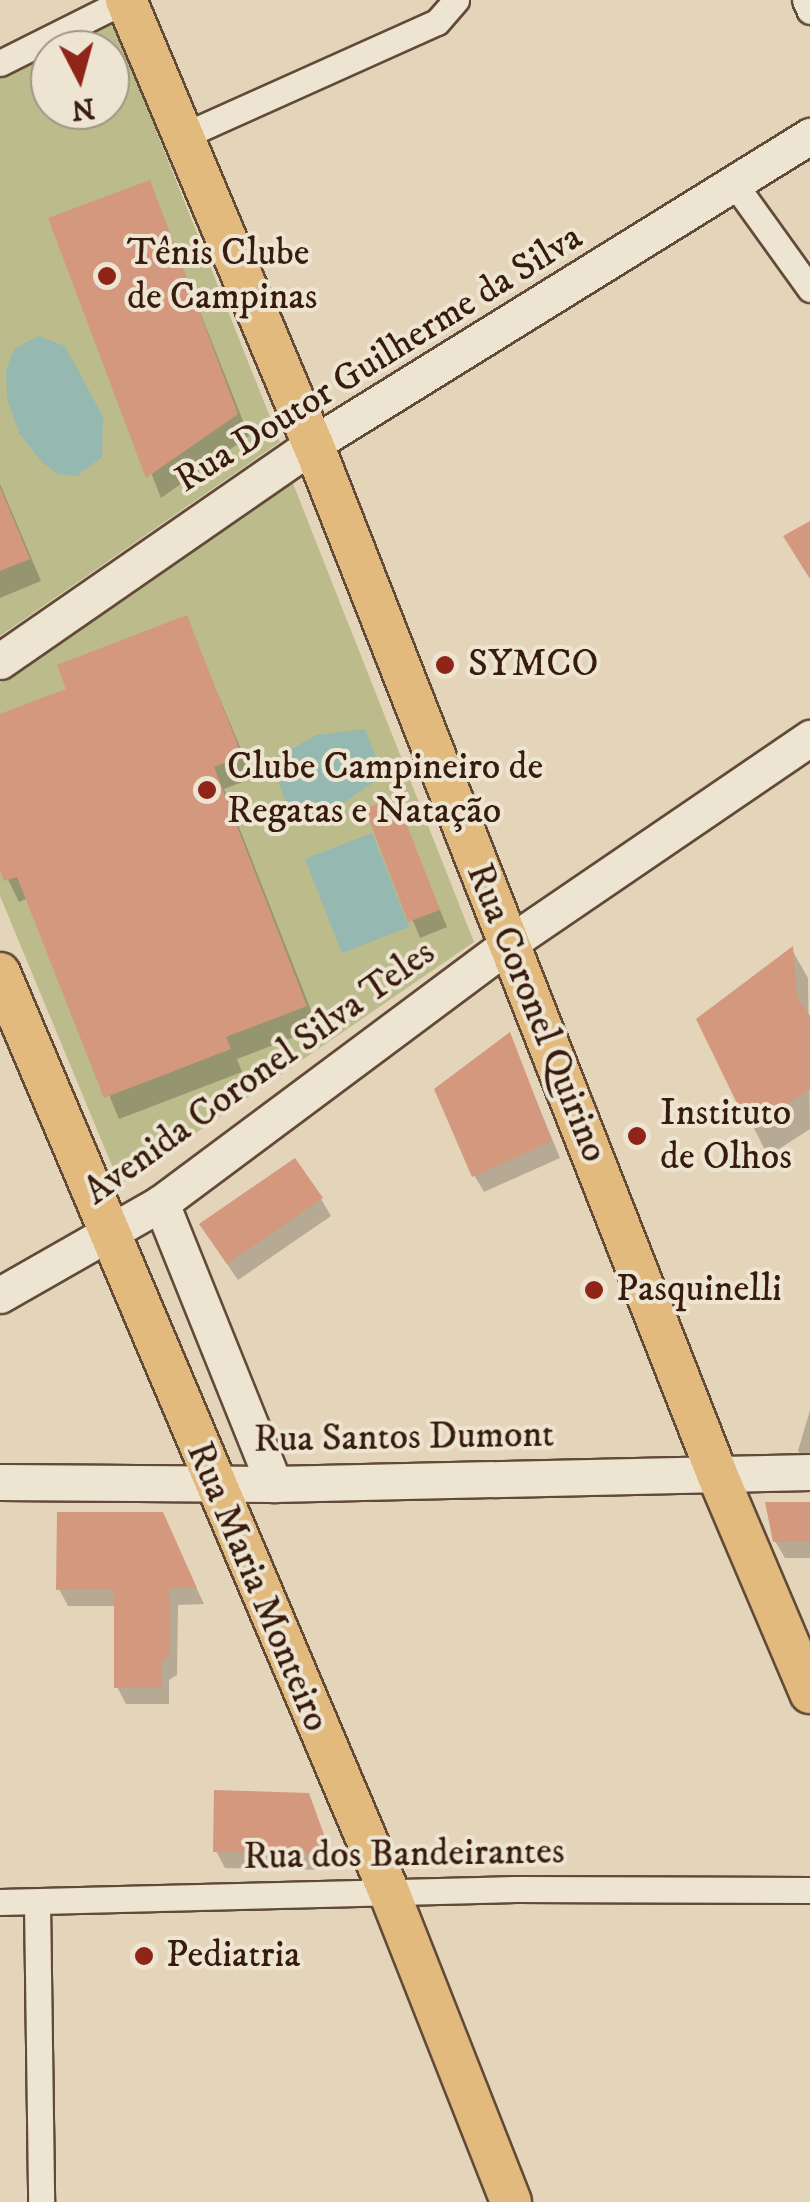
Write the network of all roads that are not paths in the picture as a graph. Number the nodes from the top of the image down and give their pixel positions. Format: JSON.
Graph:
{"nodes":[{"id":1,"x":126,"y":0,"type":"edge"},
{"id":2,"x":456,"y":0,"type":"edge"},
{"id":3,"x":805,"y":0,"type":"edge"},
{"id":4,"x":810,"y":11,"type":"edge"},
{"id":5,"x":0,"y":63,"type":"edge"},
{"id":6,"x":184,"y":136,"type":"junction"},
{"id":7,"x":810,"y":136,"type":"edge"},
{"id":8,"x":736,"y":186,"type":"junction"},
{"id":9,"x":810,"y":288,"type":"edge"},
{"id":10,"x":313,"y":444,"type":"junction"},
{"id":11,"x":0,"y":661,"type":"edge"},
{"id":12,"x":810,"y":738,"type":"edge"},
{"id":13,"x":508,"y":944,"type":"junction"},
{"id":14,"x":0,"y":974,"type":"edge"},
{"id":15,"x":160,"y":1204,"type":"junction"},
{"id":16,"x":110,"y":1238,"type":"junction"},
{"id":17,"x":0,"y":1294,"type":"edge"},
{"id":18,"x":810,"y":1472,"type":"edge"},
{"id":19,"x":717,"y":1474,"type":"junction"},
{"id":20,"x":0,"y":1482,"type":"edge"},
{"id":21,"x":211,"y":1484,"type":"junction"},
{"id":22,"x":274,"y":1484,"type":"junction"},
{"id":23,"x":810,"y":1692,"type":"edge"},
{"id":24,"x":810,"y":1890,"type":"edge"},
{"id":25,"x":390,"y":1892,"type":"junction"},
{"id":26,"x":0,"y":1902,"type":"edge"},
{"id":27,"x":37,"y":1902,"type":"junction"},
{"id":28,"x":41,"y":2202,"type":"edge"},
{"id":29,"x":511,"y":2202,"type":"edge"}],
"edges":[{"from":1,"to":5,"type":"street"},
{"from":1,"to":6,"type":"main road","name":"Rua Coronel Quirino"},
{"from":2,"to":6,"type":"street"},
{"from":3,"to":4,"type":"street"},
{"from":6,"to":10,"type":"main road","name":"Rua Coronel Quirino"},
{"from":7,"to":8,"type":"main road","name":"Rua Doutor Guilherme da Silva"},
{"from":8,"to":9,"type":"street"},
{"from":8,"to":10,"type":"main road","name":"Rua Doutor Guilherme da Silva"},
{"from":10,"to":11,"type":"main road","name":"Rua Doutor Guilherme da Silva"},
{"from":10,"to":13,"type":"main road","name":"Rua Coronel Quirino"},
{"from":12,"to":13,"type":"main road","name":"Avenida Coronel Silva Teles"},
{"from":13,"to":15,"type":"main road","name":"Avenida Coronel Silva Teles"},
{"from":13,"to":19,"type":"main road","name":"Rua Coronel Quirino"},
{"from":14,"to":16,"type":"main road","name":"Rua Maria Monteiro"},
{"from":15,"to":16,"type":"main road","name":"Avenida Coronel Silva Teles"},
{"from":15,"to":22,"type":"main road"},
{"from":16,"to":17,"type":"main road","name":"Avenida Coronel Silva Teles"},
{"from":16,"to":21,"type":"main road","name":"Rua Maria Monteiro"},
{"from":18,"to":19,"type":"main road","name":"Rua Santos Dumont"},
{"from":19,"to":22,"type":"main road","name":"Rua Santos Dumont"},
{"from":19,"to":23,"type":"main road","name":"Rua Coronel Quirino"},
{"from":20,"to":21,"type":"main road","name":"Rua Santos Dumont"},
{"from":21,"to":22,"type":"main road","name":"Rua Santos Dumont"},
{"from":21,"to":25,"type":"main road","name":"Rua Maria Monteiro"},
{"from":24,"to":25,"type":"street","name":"Rua dos Bandeirantes"},
{"from":25,"to":27,"type":"street","name":"Rua dos Bandeirantes"},
{"from":25,"to":29,"type":"main road","name":"Rua Maria Monteiro"},
{"from":26,"to":27,"type":"street","name":"Rua dos Bandeirantes"},
{"from":27,"to":28,"type":"street"}]}
